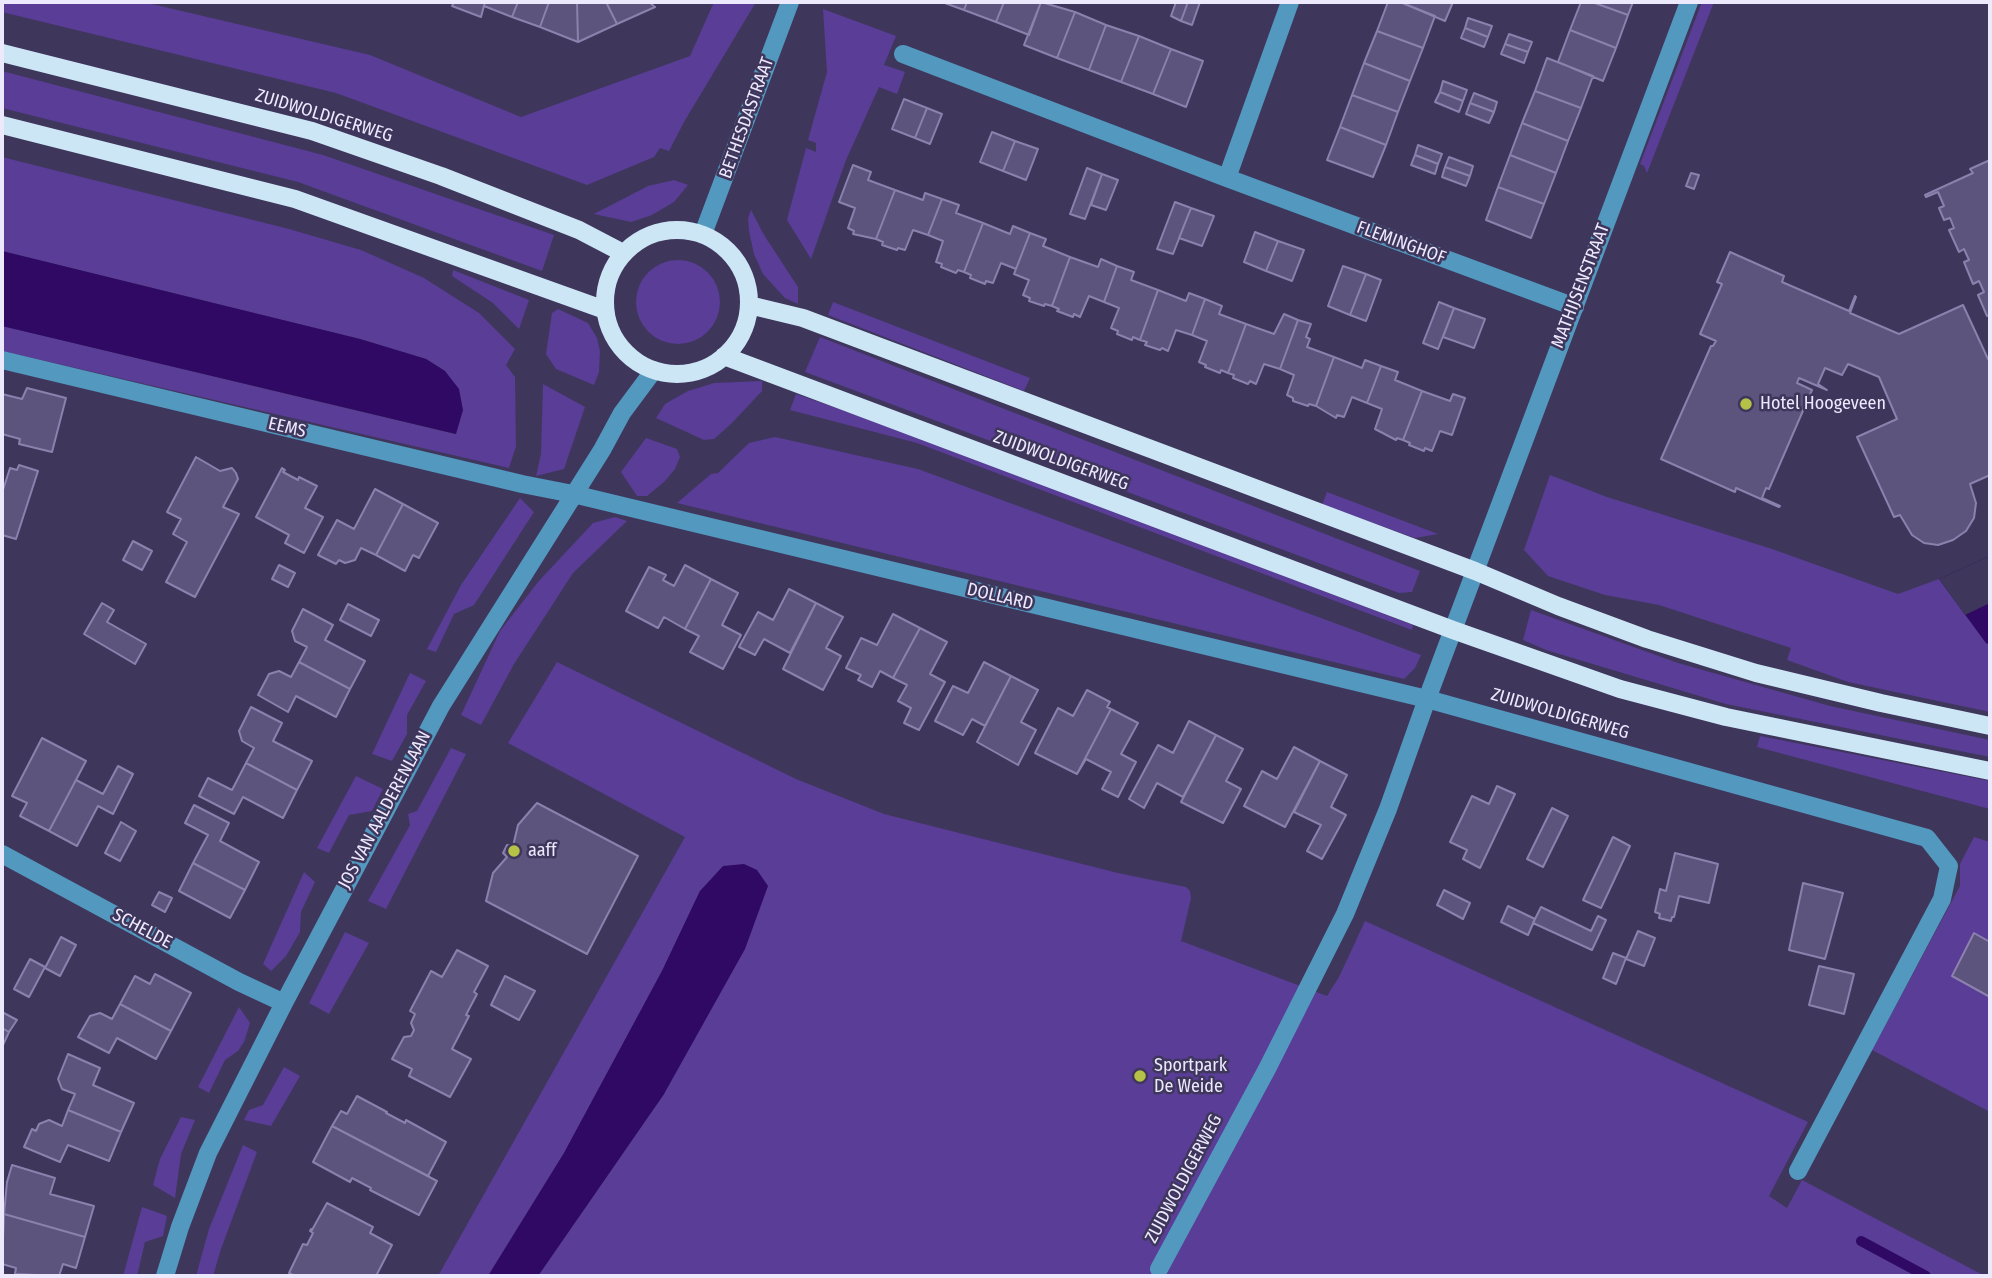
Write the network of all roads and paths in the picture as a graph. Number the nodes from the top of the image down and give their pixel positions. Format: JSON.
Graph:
{"nodes":[{"id":1,"x":790,"y":2,"type":"edge"},
{"id":2,"x":1290,"y":2,"type":"edge"},
{"id":3,"x":1689,"y":2,"type":"edge"},
{"id":4,"x":2,"y":53,"type":"edge"},
{"id":5,"x":903,"y":54,"type":"dead end"},
{"id":6,"x":2,"y":125,"type":"edge"},
{"id":7,"x":1227,"y":178,"type":"junction"},
{"id":8,"x":703,"y":234,"type":"junction"},
{"id":9,"x":623,"y":253,"type":"junction"},
{"id":10,"x":749,"y":305,"type":"junction"},
{"id":11,"x":1574,"y":307,"type":"junction"},
{"id":12,"x":605,"y":310,"type":"junction"},
{"id":13,"x":724,"y":356,"type":"junction"},
{"id":14,"x":2,"y":359,"type":"edge"},
{"id":15,"x":654,"y":370,"type":"junction"},
{"id":16,"x":573,"y":494,"type":"junction"},
{"id":17,"x":1475,"y":571,"type":"junction"},
{"id":18,"x":1453,"y":630,"type":"junction"},
{"id":19,"x":1427,"y":699,"type":"junction"},
{"id":20,"x":1990,"y":726,"type":"edge"},
{"id":21,"x":1990,"y":771,"type":"edge"},
{"id":22,"x":2,"y":853,"type":"edge"},
{"id":23,"x":284,"y":1003,"type":"junction"},
{"id":24,"x":1798,"y":1171,"type":"dead end"},
{"id":25,"x":1159,"y":1269,"type":"dead end"},
{"id":26,"x":165,"y":1276,"type":"edge"}],
"edges":[{"from":1,"to":8,"type":"street","name":"BETHESDASTRAAT"},
{"from":2,"to":7,"type":"street"},
{"from":3,"to":11,"type":"street","name":"MATHIJSENSTRAAT"},
{"from":4,"to":9,"type":"main road","name":"ZUIDWOLDIGERWEG"},
{"from":5,"to":7,"type":"street","name":"FLEMINGHOF"},
{"from":6,"to":12,"type":"main road"},
{"from":7,"to":11,"type":"street","name":"FLEMINGHOF"},
{"from":8,"to":9,"type":"main road"},
{"from":8,"to":10,"type":"main road"},
{"from":9,"to":12,"type":"main road"},
{"from":10,"to":13,"type":"main road"},
{"from":10,"to":17,"type":"main road"},
{"from":11,"to":17,"type":"street","name":"MATHIJSENSTRAAT"},
{"from":12,"to":15,"type":"main road"},
{"from":13,"to":15,"type":"main road"},
{"from":13,"to":18,"type":"main road","name":"ZUIDWOLDIGERWEG"},
{"from":14,"to":16,"type":"street","name":"EEMS"},
{"from":15,"to":16,"type":"street","name":"JOS VAN AALDERENLAAN"},
{"from":16,"to":19,"type":"street","name":"DOLLARD"},
{"from":16,"to":23,"type":"street","name":"JOS VAN AALDERENLAAN"},
{"from":17,"to":18,"type":"street","name":"MATHIJSENSTRAAT"},
{"from":17,"to":20,"type":"main road"},
{"from":18,"to":19,"type":"street","name":"MATHIJSENSTRAAT"},
{"from":18,"to":21,"type":"main road","name":"ZUIDWOLDIGERWEG"},
{"from":19,"to":24,"type":"street","name":"ZUIDWOLDIGERWEG"},
{"from":19,"to":25,"type":"street","name":"ZUIDWOLDIGERWEG"},
{"from":22,"to":23,"type":"street","name":"SCHELDE"},
{"from":23,"to":26,"type":"street","name":"JOS VAN AALDERENLAAN"}]}
